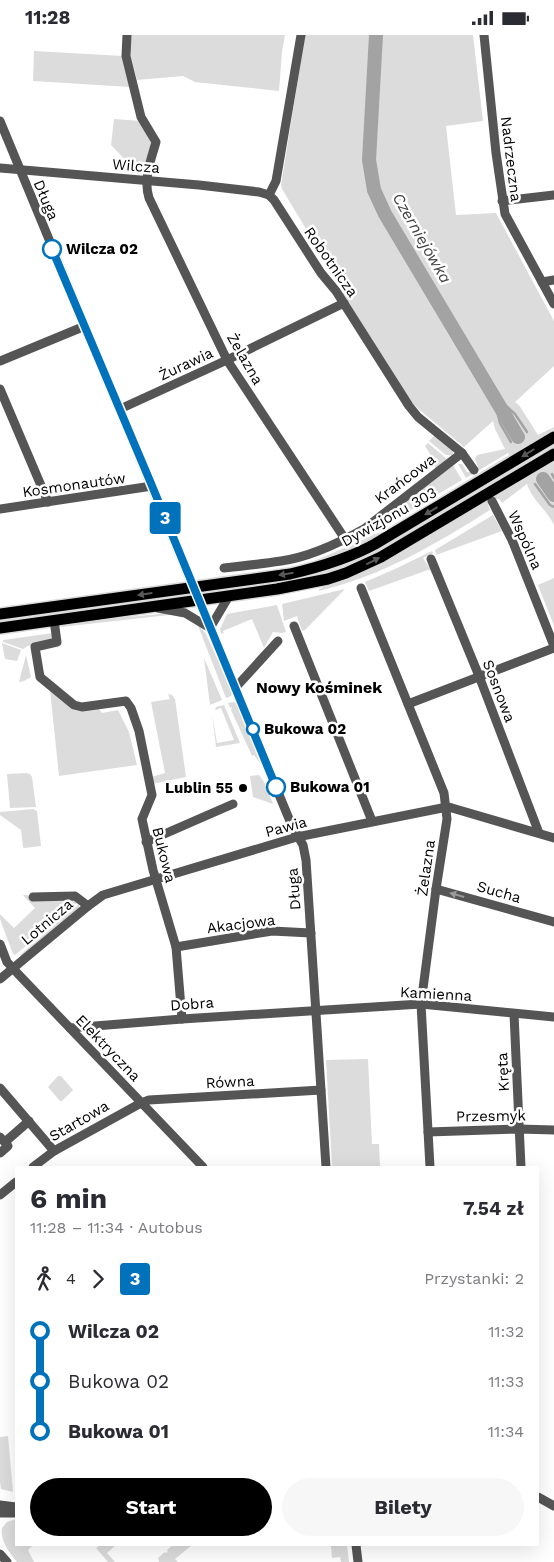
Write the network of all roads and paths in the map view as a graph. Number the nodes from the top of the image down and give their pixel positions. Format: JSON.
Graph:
{"nodes":[{"id":1,"x":127,"y":35,"type":"edge"},
{"id":2,"x":301,"y":35,"type":"edge"},
{"id":3,"x":484,"y":35,"type":"edge"},
{"id":4,"x":0,"y":121,"type":"edge"},
{"id":5,"x":0,"y":168,"type":"edge"},
{"id":6,"x":19,"y":170,"type":"junction"},
{"id":7,"x":147,"y":181,"type":"junction"},
{"id":8,"x":269,"y":195,"type":"junction"},
{"id":9,"x":554,"y":195,"type":"edge"},
{"id":10,"x":502,"y":201,"type":"junction"},
{"id":11,"x":554,"y":280,"type":"edge"},
{"id":12,"x":542,"y":282,"type":"junction"},
{"id":13,"x":344,"y":303,"type":"junction"},
{"id":14,"x":554,"y":304,"type":"edge"},
{"id":15,"x":85,"y":326,"type":"junction"},
{"id":16,"x":227,"y":360,"type":"junction"},
{"id":17,"x":0,"y":361,"type":"edge"},
{"id":18,"x":0,"y":389,"type":"edge"},
{"id":19,"x":120,"y":409,"type":"junction"},
{"id":20,"x":549,"y":440,"type":"edge"},
{"id":21,"x":462,"y":453,"type":"junction"},
{"id":22,"x":552,"y":455,"type":"edge"},
{"id":23,"x":474,"y":470,"type":"dead end"},
{"id":24,"x":152,"y":486,"type":"junction"},
{"id":25,"x":492,"y":501,"type":"dead end"},
{"id":26,"x":48,"y":502,"type":"junction"},
{"id":27,"x":0,"y":509,"type":"edge"},
{"id":28,"x":345,"y":539,"type":"junction"},
{"id":29,"x":431,"y":559,"type":"dead end"},
{"id":30,"x":224,"y":568,"type":"dead end"},
{"id":31,"x":193,"y":587,"type":"junction"},
{"id":32,"x":361,"y":589,"type":"dead end"},
{"id":33,"x":229,"y":596,"type":"junction"},
{"id":34,"x":198,"y":599,"type":"junction"},
{"id":35,"x":150,"y":607,"type":"junction"},
{"id":36,"x":0,"y":614,"type":"edge"},
{"id":37,"x":54,"y":620,"type":"junction"},
{"id":38,"x":294,"y":626,"type":"dead end"},
{"id":39,"x":0,"y":628,"type":"edge"},
{"id":40,"x":210,"y":628,"type":"junction"},
{"id":41,"x":278,"y":641,"type":"dead end"},
{"id":42,"x":554,"y":647,"type":"edge"},
{"id":43,"x":479,"y":676,"type":"junction"},
{"id":44,"x":236,"y":687,"type":"junction"},
{"id":45,"x":408,"y":704,"type":"junction"},
{"id":46,"x":233,"y":804,"type":"dead end"},
{"id":47,"x":446,"y":807,"type":"junction"},
{"id":48,"x":372,"y":821,"type":"junction"},
{"id":49,"x":539,"y":833,"type":"junction"},
{"id":50,"x":297,"y":837,"type":"junction"},
{"id":51,"x":554,"y":838,"type":"edge"},
{"id":52,"x":146,"y":842,"type":"junction"},
{"id":53,"x":156,"y":879,"type":"junction"},
{"id":54,"x":436,"y":889,"type":"junction"},
{"id":55,"x":33,"y":897,"type":"dead end"},
{"id":56,"x":88,"y":906,"type":"junction"},
{"id":57,"x":554,"y":922,"type":"edge"},
{"id":58,"x":311,"y":933,"type":"junction"},
{"id":59,"x":0,"y":944,"type":"edge"},
{"id":60,"x":176,"y":947,"type":"junction"},
{"id":61,"x":13,"y":969,"type":"junction"},
{"id":62,"x":0,"y":979,"type":"edge"},
{"id":63,"x":422,"y":1005,"type":"junction"},
{"id":64,"x":316,"y":1011,"type":"junction"},
{"id":65,"x":514,"y":1014,"type":"junction"},
{"id":66,"x":554,"y":1017,"type":"edge"},
{"id":67,"x":182,"y":1019,"type":"junction"},
{"id":68,"x":70,"y":1028,"type":"junction"},
{"id":69,"x":0,"y":1088,"type":"edge"},
{"id":70,"x":321,"y":1090,"type":"junction"},
{"id":71,"x":141,"y":1103,"type":"junction"},
{"id":72,"x":28,"y":1121,"type":"junction"},
{"id":73,"x":519,"y":1129,"type":"junction"},
{"id":74,"x":554,"y":1130,"type":"edge"},
{"id":75,"x":428,"y":1131,"type":"junction"},
{"id":76,"x":2,"y":1139,"type":"edge"},
{"id":77,"x":54,"y":1151,"type":"junction"},
{"id":78,"x":0,"y":1153,"type":"edge"},
{"id":79,"x":35,"y":1166,"type":"edge"},
{"id":80,"x":202,"y":1166,"type":"edge"},
{"id":81,"x":326,"y":1166,"type":"edge"},
{"id":82,"x":430,"y":1166,"type":"edge"},
{"id":83,"x":521,"y":1166,"type":"edge"},
{"id":84,"x":15,"y":1183,"type":"edge"},
{"id":85,"x":0,"y":1195,"type":"edge"},
{"id":86,"x":539,"y":1498,"type":"edge"},
{"id":87,"x":554,"y":1506,"type":"edge"},
{"id":88,"x":15,"y":1507,"type":"edge"},
{"id":89,"x":1,"y":1512,"type":"edge"},
{"id":90,"x":15,"y":1513,"type":"edge"},
{"id":91,"x":356,"y":1546,"type":"edge"},
{"id":92,"x":358,"y":1562,"type":"edge"}],
"edges":[{"from":1,"to":7,"type":"street"},
{"from":2,"to":8,"type":"street"},
{"from":3,"to":10,"type":"street","name":"Nadrzeczna"},
{"from":4,"to":6,"type":"street","name":"Długa"},
{"from":5,"to":6,"type":"street","name":"Wilcza"},
{"from":6,"to":7,"type":"street","name":"Wilcza"},
{"from":6,"to":15,"type":"street","name":"Długa"},
{"from":7,"to":8,"type":"street","name":"Wilcza"},
{"from":7,"to":16,"type":"street","name":"Żelazna"},
{"from":8,"to":13,"type":"street","name":"Robotnicza"},
{"from":9,"to":10,"type":"street"},
{"from":10,"to":12,"type":"street","name":"Nadrzeczna"},
{"from":11,"to":12,"type":"street"},
{"from":12,"to":14,"type":"street","name":"Nadrzeczna"},
{"from":13,"to":16,"type":"street","name":"Żurawia"},
{"from":13,"to":21,"type":"street","name":"Robotnicza"},
{"from":15,"to":17,"type":"street"},
{"from":15,"to":19,"type":"street","name":"Długa"},
{"from":16,"to":19,"type":"street","name":"Żurawia"},
{"from":16,"to":28,"type":"street","name":"Żelazna"},
{"from":18,"to":26,"type":"street"},
{"from":19,"to":24,"type":"street","name":"Długa"},
{"from":20,"to":31,"type":"main road","name":"Dywizjonu 303","one_way":true},
{"from":21,"to":23,"type":"street","name":"Robotnicza"},
{"from":21,"to":28,"type":"street","name":"Krańcowa"},
{"from":33,"to":22,"type":"main road","name":"Dywizjonu 303","one_way":true},
{"from":24,"to":26,"type":"street","name":"Kosmonautów"},
{"from":24,"to":31,"type":"street","name":"Długa"},
{"from":25,"to":42,"type":"street","name":"Wspólna"},
{"from":26,"to":27,"type":"street","name":"Kosmonautów"},
{"from":28,"to":30,"type":"street","name":"Krańcowa"},
{"from":29,"to":43,"type":"street","name":"Sosnowa"},
{"from":31,"to":34,"type":"street","name":"Długa"},
{"from":31,"to":36,"type":"main road","one_way":true},
{"from":32,"to":45,"type":"street","name":"Żelazna"},
{"from":33,"to":34,"type":"main road","name":"Dywizjonu 303"},
{"from":33,"to":40,"type":"street"},
{"from":34,"to":35,"type":"main road"},
{"from":34,"to":40,"type":"street","name":"Długa"},
{"from":35,"to":37,"type":"main road"},
{"from":35,"to":40,"type":"street"},
{"from":37,"to":39,"type":"main road"},
{"from":37,"to":52,"type":"street","name":"Bukowa"},
{"from":38,"to":48,"type":"street"},
{"from":40,"to":44,"type":"street","name":"Długa"},
{"from":41,"to":44,"type":"street"},
{"from":42,"to":43,"type":"street"},
{"from":43,"to":45,"type":"street"},
{"from":43,"to":49,"type":"street","name":"Sosnowa"},
{"from":44,"to":50,"type":"street","name":"Długa"},
{"from":45,"to":47,"type":"street","name":"Żelazna"},
{"from":46,"to":52,"type":"street"},
{"from":47,"to":48,"type":"street","name":"Pawia"},
{"from":47,"to":49,"type":"street","name":"Pawia"},
{"from":47,"to":54,"type":"street","name":"Żelazna"},
{"from":48,"to":50,"type":"street","name":"Pawia"},
{"from":49,"to":51,"type":"street","name":"Pawia"},
{"from":50,"to":53,"type":"street","name":"Pawia"},
{"from":50,"to":58,"type":"street","name":"Długa"},
{"from":52,"to":53,"type":"street","name":"Bukowa"},
{"from":53,"to":56,"type":"street","name":"Pawia"},
{"from":53,"to":60,"type":"street","name":"Bukowa"},
{"from":57,"to":54,"type":"street","name":"Sucha","one_way":true},
{"from":54,"to":63,"type":"street","name":"Żelazna"},
{"from":55,"to":56,"type":"street"},
{"from":56,"to":61,"type":"street","name":"Lotnicza"},
{"from":58,"to":60,"type":"street","name":"Akacjowa"},
{"from":58,"to":64,"type":"street","name":"Długa"},
{"from":59,"to":61,"type":"street","name":"Elektryczna"},
{"from":60,"to":67,"type":"street","name":"Bukowa"},
{"from":61,"to":62,"type":"street","name":"Lotnicza"},
{"from":61,"to":68,"type":"street","name":"Elektryczna"},
{"from":63,"to":64,"type":"street","name":"Kamienna"},
{"from":63,"to":65,"type":"street","name":"Kamienna"},
{"from":63,"to":75,"type":"street","name":"Żelazna"},
{"from":64,"to":67,"type":"street","name":"Dobra"},
{"from":64,"to":70,"type":"street","name":"Długa"},
{"from":65,"to":66,"type":"street","name":"Kamienna"},
{"from":65,"to":73,"type":"street","name":"Kręta"},
{"from":67,"to":68,"type":"street","name":"Dobra"},
{"from":68,"to":71,"type":"street","name":"Elektryczna"},
{"from":69,"to":72,"type":"street"},
{"from":70,"to":71,"type":"street","name":"Równa"},
{"from":70,"to":81,"type":"street","name":"Długa"},
{"from":71,"to":77,"type":"street","name":"Startowa"},
{"from":71,"to":80,"type":"street","name":"Elektryczna"},
{"from":72,"to":76,"type":"street"},
{"from":72,"to":77,"type":"street"},
{"from":73,"to":74,"type":"street","name":"Przesmyk"},
{"from":73,"to":75,"type":"street","name":"Przesmyk"},
{"from":73,"to":83,"type":"street","name":"Kręta"},
{"from":75,"to":82,"type":"street","name":"Żelazna"},
{"from":76,"to":78,"type":"street"},
{"from":77,"to":79,"type":"street","name":"Startowa"},
{"from":84,"to":85,"type":"street"},
{"from":86,"to":87,"type":"street"},
{"from":88,"to":89,"type":"street"},
{"from":89,"to":90,"type":"street"},
{"from":91,"to":92,"type":"street"}]}
